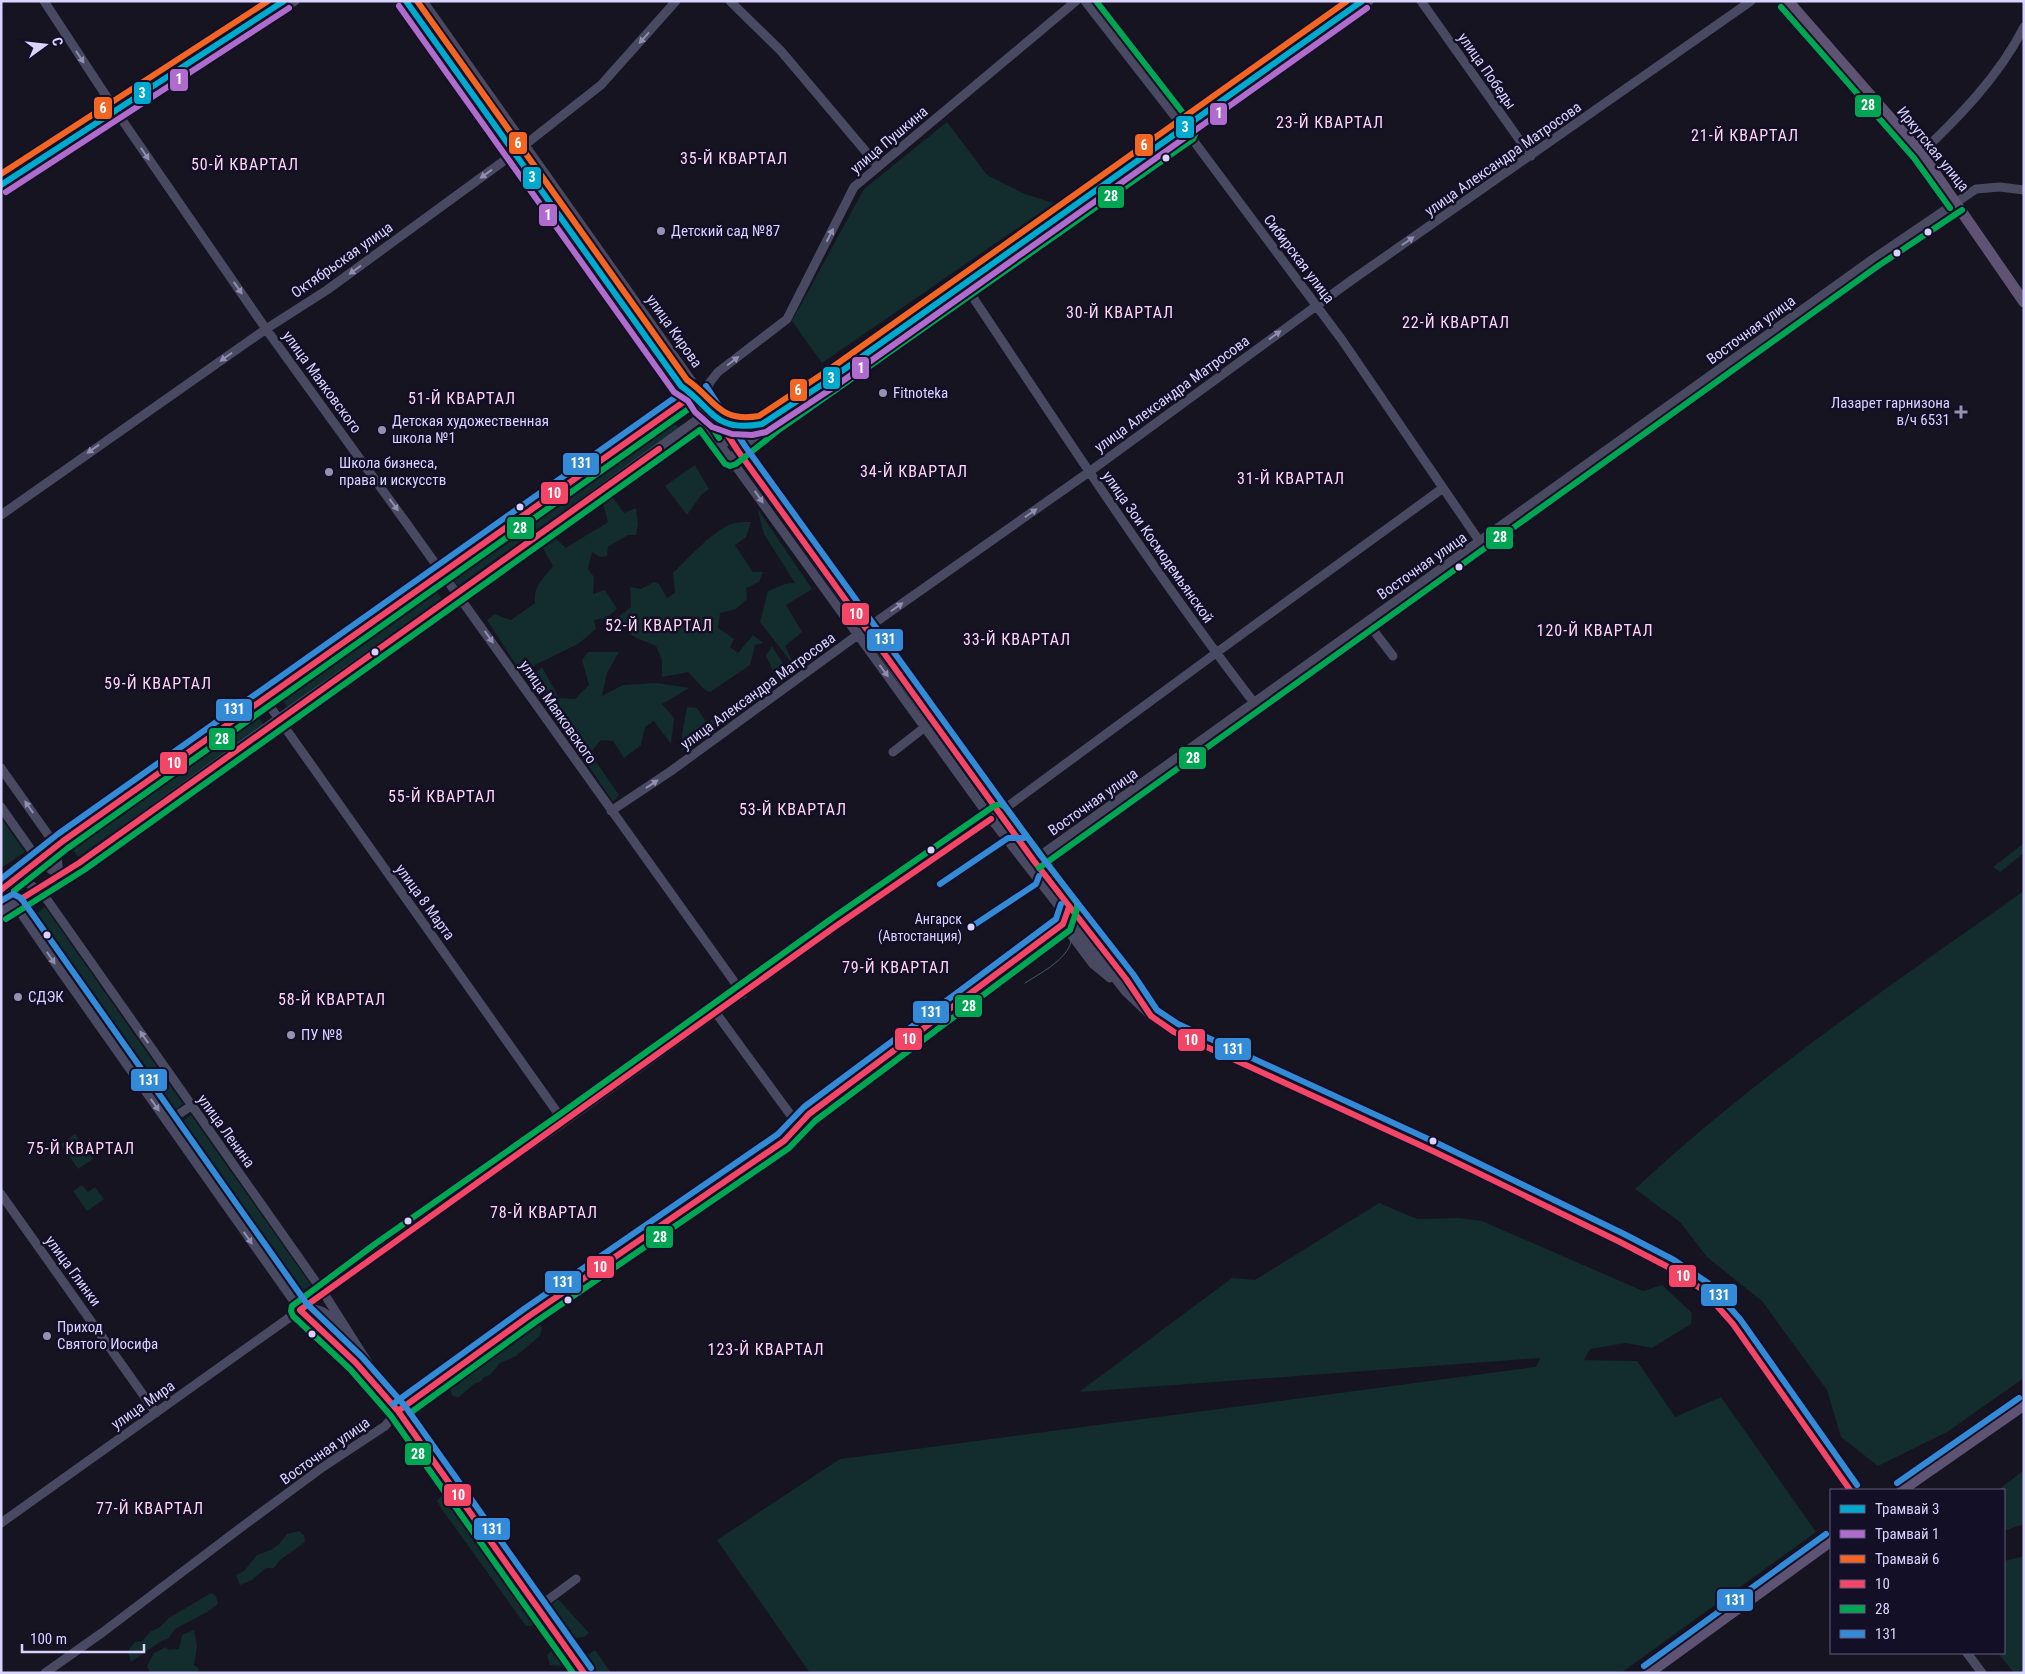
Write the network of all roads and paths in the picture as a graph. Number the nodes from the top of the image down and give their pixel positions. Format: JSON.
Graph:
{"nodes":[{"id":1,"x":44,"y":1,"type":"edge"},
{"id":2,"x":295,"y":1,"type":"edge"},
{"id":3,"x":404,"y":1,"type":"edge"},
{"id":4,"x":423,"y":1,"type":"edge"},
{"id":5,"x":676,"y":1,"type":"edge"},
{"id":6,"x":730,"y":1,"type":"edge"},
{"id":7,"x":1076,"y":1,"type":"edge"},
{"id":8,"x":1085,"y":1,"type":"edge"},
{"id":9,"x":1349,"y":1,"type":"edge"},
{"id":10,"x":1369,"y":1,"type":"edge"},
{"id":11,"x":1421,"y":1,"type":"edge"},
{"id":12,"x":1751,"y":1,"type":"edge"},
{"id":13,"x":1788,"y":1,"type":"edge"},
{"id":14,"x":2024,"y":27,"type":"edge"},
{"id":15,"x":118,"y":114,"type":"junction"},
{"id":16,"x":1178,"y":121,"type":"junction"},
{"id":17,"x":1187,"y":132,"type":"junction"},
{"id":18,"x":525,"y":145,"type":"junction"},
{"id":19,"x":1921,"y":154,"type":"junction"},
{"id":20,"x":512,"y":155,"type":"junction"},
{"id":21,"x":1531,"y":156,"type":"junction"},
{"id":22,"x":878,"y":166,"type":"junction"},
{"id":23,"x":1,"y":189,"type":"edge"},
{"id":24,"x":2024,"y":190,"type":"edge"},
{"id":25,"x":1957,"y":203,"type":"junction"},
{"id":26,"x":959,"y":278,"type":"junction"},
{"id":27,"x":966,"y":288,"type":"junction"},
{"id":28,"x":2024,"y":302,"type":"edge"},
{"id":29,"x":1316,"y":305,"type":"junction"},
{"id":30,"x":266,"y":329,"type":"junction"},
{"id":31,"x":701,"y":394,"type":"junction"},
{"id":32,"x":689,"y":398,"type":"junction"},
{"id":33,"x":710,"y":408,"type":"junction"},
{"id":34,"x":702,"y":418,"type":"junction"},
{"id":35,"x":730,"y":438,"type":"junction"},
{"id":36,"x":722,"y":445,"type":"junction"},
{"id":37,"x":738,"y":451,"type":"junction"},
{"id":38,"x":730,"y":457,"type":"junction"},
{"id":39,"x":1089,"y":472,"type":"junction"},
{"id":40,"x":1443,"y":488,"type":"junction"},
{"id":41,"x":1,"y":515,"type":"edge"},
{"id":42,"x":1480,"y":542,"type":"junction"},
{"id":43,"x":442,"y":573,"type":"junction"},
{"id":44,"x":457,"y":594,"type":"junction"},
{"id":45,"x":1367,"y":622,"type":"junction"},
{"id":46,"x":866,"y":629,"type":"junction"},
{"id":47,"x":858,"y":635,"type":"junction"},
{"id":48,"x":1216,"y":653,"type":"junction"},
{"id":49,"x":1393,"y":656,"type":"dead end"},
{"id":50,"x":264,"y":698,"type":"junction"},
{"id":51,"x":1255,"y":704,"type":"junction"},
{"id":52,"x":278,"y":719,"type":"junction"},
{"id":53,"x":925,"y":727,"type":"junction"},
{"id":54,"x":893,"y":752,"type":"dead end"},
{"id":55,"x":1,"y":768,"type":"edge"},
{"id":56,"x":1,"y":807,"type":"edge"},
{"id":57,"x":611,"y":811,"type":"junction"},
{"id":58,"x":999,"y":813,"type":"junction"},
{"id":59,"x":991,"y":819,"type":"junction"},
{"id":60,"x":56,"y":846,"type":"junction"},
{"id":61,"x":1012,"y":846,"type":"junction"},
{"id":62,"x":1023,"y":847,"type":"junction"},
{"id":63,"x":39,"y":861,"type":"junction"},
{"id":64,"x":1030,"y":864,"type":"junction"},
{"id":65,"x":59,"y":875,"type":"junction"},
{"id":66,"x":18,"y":877,"type":"junction"},
{"id":67,"x":1047,"y":878,"type":"junction"},
{"id":68,"x":5,"y":887,"type":"edge"},
{"id":69,"x":37,"y":889,"type":"junction"},
{"id":70,"x":1044,"y":889,"type":"junction"},
{"id":71,"x":14,"y":903,"type":"junction"},
{"id":72,"x":1,"y":912,"type":"edge"},
{"id":73,"x":1066,"y":915,"type":"junction"},
{"id":74,"x":743,"y":994,"type":"junction"},
{"id":75,"x":716,"y":1013,"type":"junction"},
{"id":76,"x":1151,"y":1016,"type":"junction"},
{"id":77,"x":191,"y":1106,"type":"junction"},
{"id":78,"x":167,"y":1122,"type":"junction"},
{"id":79,"x":564,"y":1122,"type":"junction"},
{"id":80,"x":798,"y":1124,"type":"junction"},
{"id":81,"x":1,"y":1194,"type":"edge"},
{"id":82,"x":323,"y":1292,"type":"junction"},
{"id":83,"x":300,"y":1310,"type":"junction"},
{"id":84,"x":360,"y":1351,"type":"junction"},
{"id":85,"x":2024,"y":1405,"type":"edge"},
{"id":86,"x":398,"y":1412,"type":"junction"},
{"id":87,"x":156,"y":1413,"type":"junction"},
{"id":88,"x":1849,"y":1489,"type":"edge"},
{"id":89,"x":1903,"y":1489,"type":"edge"},
{"id":90,"x":1,"y":1523,"type":"edge"},
{"id":91,"x":1830,"y":1542,"type":"edge"},
{"id":92,"x":576,"y":1580,"type":"dead end"},
{"id":93,"x":537,"y":1608,"type":"junction"},
{"id":94,"x":1969,"y":1654,"type":"edge"},
{"id":95,"x":45,"y":1673,"type":"edge"},
{"id":96,"x":584,"y":1673,"type":"edge"},
{"id":97,"x":1649,"y":1673,"type":"edge"},
{"id":98,"x":1982,"y":1673,"type":"edge"}],
"edges":[{"from":1,"to":15,"type":"street","name":"улица Маяковского","one_way":true},
{"from":2,"to":15,"type":"street"},
{"from":3,"to":20,"type":"street","name":"улица Кирова"},
{"from":4,"to":18,"type":"street","name":"улица Кирова"},
{"from":5,"to":18,"type":"street","name":"Октябрьская улица","one_way":true},
{"from":6,"to":22,"type":"street"},
{"from":7,"to":22,"type":"street","name":"улица Пушкина"},
{"from":8,"to":16,"type":"street","name":"Сибирская улица"},
{"from":9,"to":16,"type":"street"},
{"from":10,"to":17,"type":"street"},
{"from":11,"to":21,"type":"street","name":"улица Победы"},
{"from":12,"to":21,"type":"street","name":"улица Александра Матросова"},
{"from":13,"to":19,"type":"main road","name":"Иркутская улица"},
{"from":14,"to":19,"type":"street"},
{"from":15,"to":23,"type":"street"},
{"from":15,"to":30,"type":"street","name":"улица Маяковского","one_way":true},
{"from":16,"to":17,"type":"street","name":"Сибирская улица"},
{"from":16,"to":26,"type":"street"},
{"from":17,"to":27,"type":"street"},
{"from":17,"to":29,"type":"street","name":"Сибирская улица"},
{"from":18,"to":20,"type":"street","name":"Октябрьская улица"},
{"from":18,"to":31,"type":"street","name":"улица Кирова"},
{"from":19,"to":25,"type":"main road","name":"Иркутская улица"},
{"from":20,"to":30,"type":"street","name":"Октябрьская улица","one_way":true},
{"from":20,"to":32,"type":"street","name":"улица Кирова"},
{"from":29,"to":21,"type":"street","name":"улица Александра Матросова","one_way":true},
{"from":31,"to":22,"type":"street","name":"улица Пушкина","one_way":true},
{"from":24,"to":25,"type":"street","name":"Восточная улица"},
{"from":25,"to":28,"type":"main road","name":"Иркутская улица"},
{"from":25,"to":42,"type":"street","name":"Восточная улица"},
{"from":26,"to":27,"type":"street","name":"улица Зои Космодемьянской"},
{"from":26,"to":35,"type":"street"},
{"from":27,"to":37,"type":"street"},
{"from":27,"to":39,"type":"street","name":"улица Зои Космодемьянской"},
{"from":39,"to":29,"type":"street","name":"улица Александра Матросова","one_way":true},
{"from":29,"to":40,"type":"street","name":"Сибирская улица"},
{"from":30,"to":41,"type":"street","name":"Октябрьская улица","one_way":true},
{"from":30,"to":43,"type":"street","name":"улица Маяковского","one_way":true},
{"from":31,"to":32,"type":"street"},
{"from":31,"to":33,"type":"street","name":"улица Кирова"},
{"from":32,"to":34,"type":"street","name":"улица Кирова"},
{"from":32,"to":43,"type":"street"},
{"from":33,"to":34,"type":"street"},
{"from":33,"to":35,"type":"street","name":"улица Кирова"},
{"from":34,"to":36,"type":"street","name":"улица Кирова"},
{"from":34,"to":44,"type":"street"},
{"from":35,"to":36,"type":"street"},
{"from":35,"to":37,"type":"street","name":"улица Кирова"},
{"from":36,"to":38,"type":"street","name":"улица Кирова"},
{"from":37,"to":38,"type":"street"},
{"from":37,"to":46,"type":"street","name":"улица Кирова"},
{"from":38,"to":47,"type":"street","name":"улица Кирова","one_way":true},
{"from":46,"to":39,"type":"street","name":"улица Александра Матросова","one_way":true},
{"from":39,"to":48,"type":"street","name":"улица Зои Космодемьянской"},
{"from":40,"to":42,"type":"street","name":"Сибирская улица"},
{"from":40,"to":48,"type":"street","name":"улица Мира"},
{"from":42,"to":45,"type":"street","name":"Восточная улица"},
{"from":43,"to":44,"type":"street","name":"улица Маяковского"},
{"from":43,"to":50,"type":"street"},
{"from":44,"to":52,"type":"street"},
{"from":44,"to":57,"type":"street","name":"улица Маяковского","one_way":true},
{"from":45,"to":49,"type":"street"},
{"from":45,"to":51,"type":"street","name":"Восточная улица"},
{"from":46,"to":47,"type":"street","name":"улица Александра Матросова"},
{"from":46,"to":58,"type":"street","name":"улица Кирова"},
{"from":47,"to":53,"type":"street","name":"улица Кирова","one_way":true},
{"from":57,"to":47,"type":"street","name":"улица Александра Матросова","one_way":true},
{"from":48,"to":51,"type":"street","name":"улица Зои Космодемьянской"},
{"from":48,"to":58,"type":"street","name":"улица Мира"},
{"from":50,"to":52,"type":"street","name":"улица 8 Марта"},
{"from":50,"to":60,"type":"street"},
{"from":51,"to":64,"type":"street","name":"Восточная улица"},
{"from":52,"to":65,"type":"street"},
{"from":52,"to":79,"type":"street","name":"улица 8 Марта"},
{"from":53,"to":54,"type":"street"},
{"from":53,"to":59,"type":"street","name":"улица Кирова"},
{"from":60,"to":55,"type":"street","one_way":true},
{"from":56,"to":63,"type":"street"},
{"from":57,"to":74,"type":"street","name":"улица Маяковского"},
{"from":58,"to":59,"type":"street","name":"улица Мира"},
{"from":58,"to":62,"type":"street","name":"улица Кирова"},
{"from":59,"to":61,"type":"street","name":"улица Кирова"},
{"from":59,"to":74,"type":"street","name":"улица Мира"},
{"from":60,"to":63,"type":"street"},
{"from":60,"to":65,"type":"street"},
{"from":61,"to":62,"type":"street"},
{"from":61,"to":64,"type":"street","name":"улица Кирова"},
{"from":62,"to":64,"type":"street","name":"улица Кирова"},
{"from":63,"to":65,"type":"street"},
{"from":63,"to":66,"type":"street"},
{"from":64,"to":67,"type":"street","name":"улица Кирова"},
{"from":64,"to":70,"type":"street","name":"улица Кирова"},
{"from":65,"to":69,"type":"street"},
{"from":66,"to":68,"type":"street"},
{"from":66,"to":69,"type":"street","name":"улица Ленина"},
{"from":67,"to":70,"type":"street"},
{"from":67,"to":73,"type":"street","name":"улица Кирова"},
{"from":68,"to":71,"type":"street","name":"улица Ленина"},
{"from":69,"to":71,"type":"street"},
{"from":77,"to":69,"type":"street","name":"улица Ленина","one_way":true},
{"from":70,"to":73,"type":"street","name":"улица Кирова"},
{"from":71,"to":72,"type":"street"},
{"from":71,"to":78,"type":"street","name":"улица Ленина","one_way":true},
{"from":73,"to":76,"type":"street","name":"улица Кирова"},
{"from":73,"to":76,"type":"street","name":"улица Кирова"},
{"from":73,"to":80,"type":"street","name":"Восточная улица"},
{"from":74,"to":75,"type":"street","name":"улица Мира"},
{"from":75,"to":79,"type":"street","name":"улица Мира"},
{"from":75,"to":80,"type":"street"},
{"from":76,"to":88,"type":"street","name":"улица Кирова"},
{"from":77,"to":78,"type":"street"},
{"from":77,"to":82,"type":"street","name":"улица Ленина"},
{"from":78,"to":83,"type":"street","name":"улица Ленина","one_way":true},
{"from":79,"to":82,"type":"street","name":"улица Мира"},
{"from":80,"to":86,"type":"street","name":"Восточная улица"},
{"from":81,"to":87,"type":"street","name":"улица Глинки"},
{"from":82,"to":83,"type":"street","name":"улица Мира"},
{"from":82,"to":84,"type":"street","name":"улица Ленина"},
{"from":83,"to":84,"type":"street"},
{"from":83,"to":86,"type":"street","name":"улица Ленина"},
{"from":83,"to":87,"type":"street","name":"улица Мира"},
{"from":84,"to":86,"type":"street","name":"улица Ленина"},
{"from":85,"to":89,"type":"main road"},
{"from":86,"to":93,"type":"street","name":"улица Ленина"},
{"from":86,"to":95,"type":"street","name":"Восточная улица"},
{"from":87,"to":90,"type":"street","name":"улица Мира"},
{"from":91,"to":97,"type":"main road"},
{"from":92,"to":93,"type":"street"},
{"from":93,"to":96,"type":"street","name":"улица Ленина"},
{"from":94,"to":98,"type":"street"}]}
